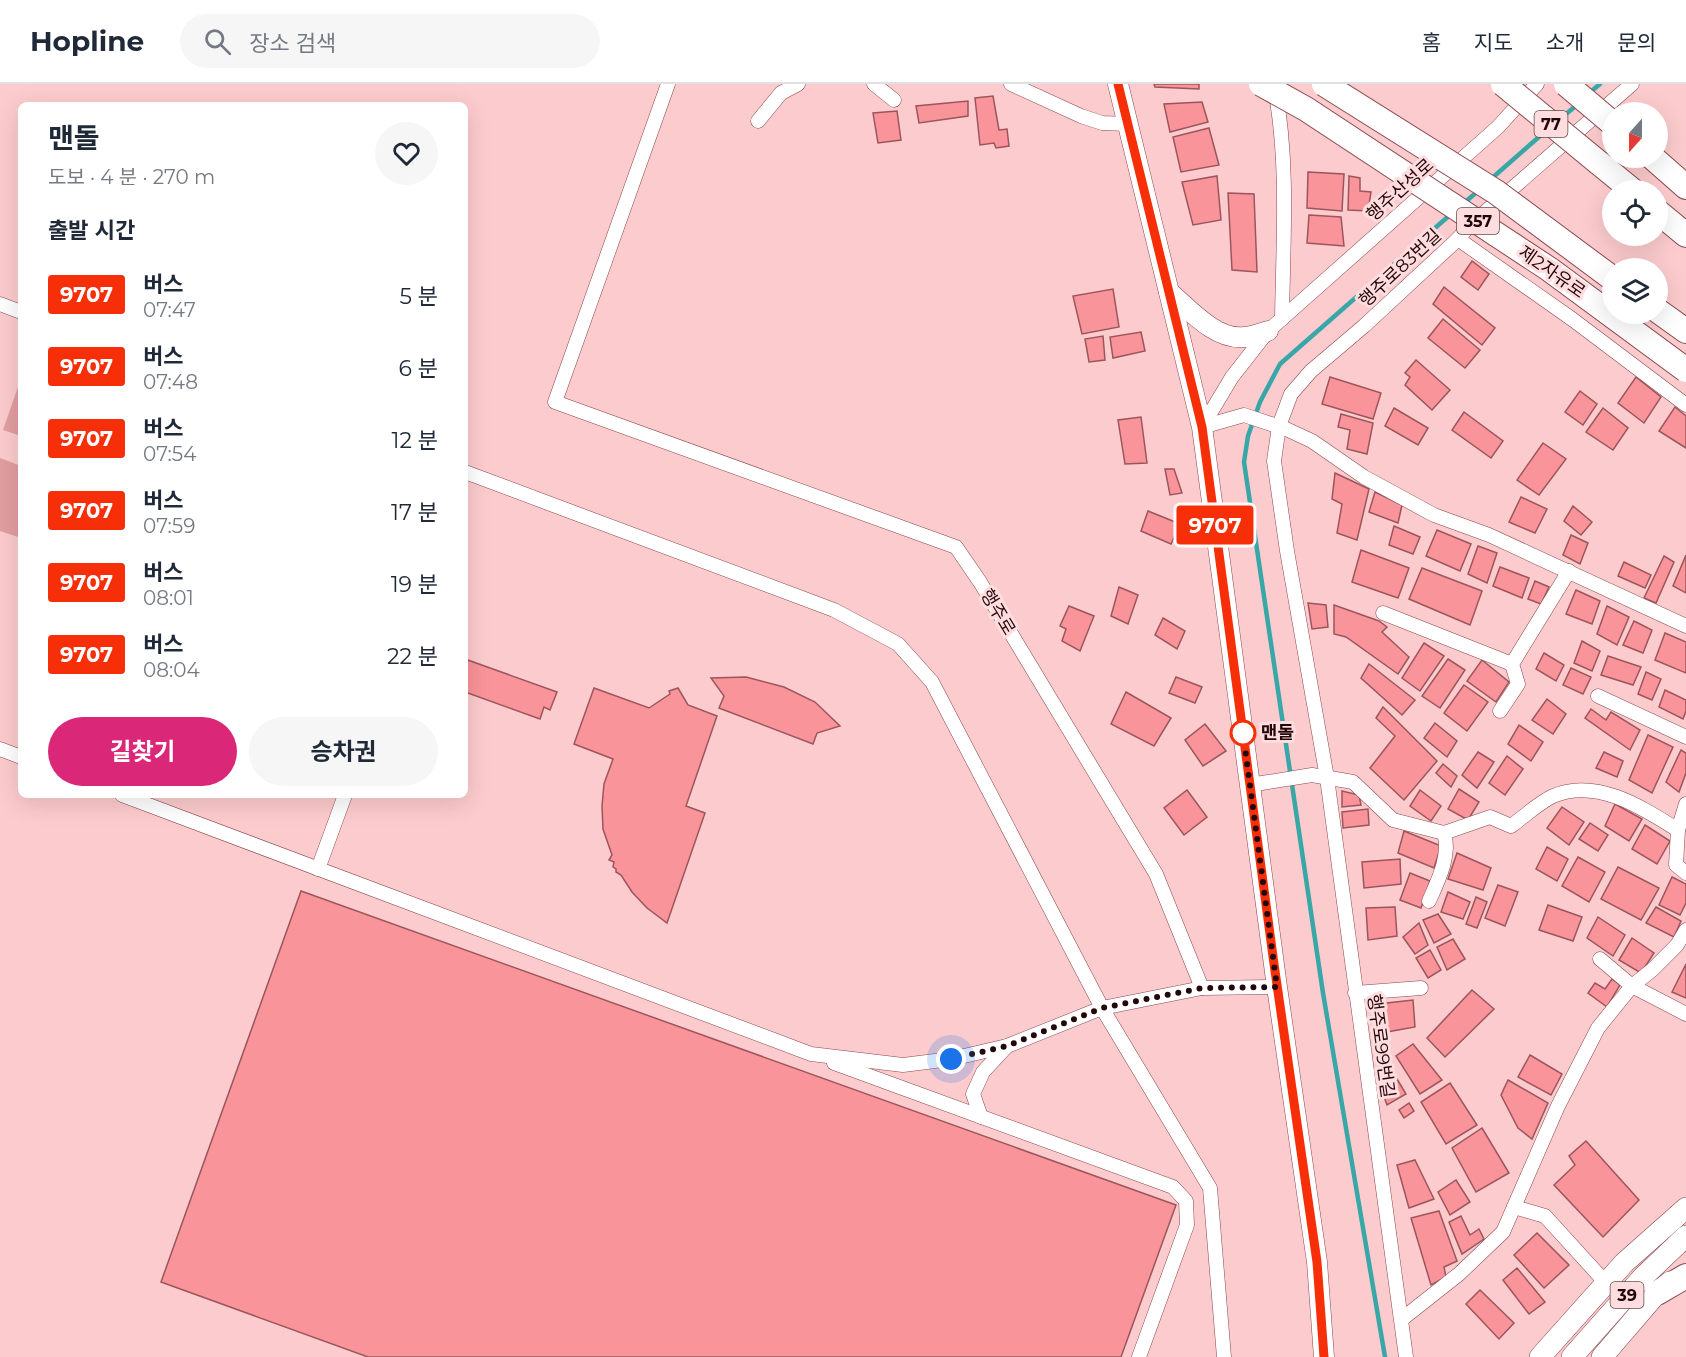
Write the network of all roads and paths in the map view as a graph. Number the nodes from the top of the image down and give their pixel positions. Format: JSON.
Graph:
{"nodes":[{"id":1,"x":668,"y":84,"type":"edge"},
{"id":2,"x":798,"y":84,"type":"edge"},
{"id":3,"x":874,"y":84,"type":"edge"},
{"id":4,"x":1011,"y":84,"type":"edge"},
{"id":5,"x":1118,"y":84,"type":"edge"},
{"id":6,"x":1261,"y":84,"type":"edge"},
{"id":7,"x":1274,"y":84,"type":"edge"},
{"id":8,"x":1324,"y":84,"type":"edge"},
{"id":9,"x":1503,"y":84,"type":"edge"},
{"id":10,"x":1537,"y":84,"type":"edge"},
{"id":11,"x":1566,"y":84,"type":"edge"},
{"id":12,"x":1632,"y":84,"type":"edge"},
{"id":13,"x":1614,"y":88,"type":"edge"},
{"id":14,"x":894,"y":100,"type":"dead end"},
{"id":15,"x":1602,"y":115,"type":"edge"},
{"id":16,"x":758,"y":121,"type":"dead end"},
{"id":17,"x":1128,"y":124,"type":"junction"},
{"id":18,"x":1664,"y":168,"type":"edge"},
{"id":19,"x":1620,"y":180,"type":"edge"},
{"id":20,"x":1686,"y":187,"type":"edge"},
{"id":21,"x":1668,"y":220,"type":"edge"},
{"id":22,"x":1686,"y":235,"type":"edge"},
{"id":23,"x":1458,"y":239,"type":"junction"},
{"id":24,"x":1602,"y":271,"type":"edge"},
{"id":25,"x":1169,"y":291,"type":"junction"},
{"id":26,"x":0,"y":304,"type":"edge"},
{"id":27,"x":18,"y":311,"type":"edge"},
{"id":28,"x":1668,"y":318,"type":"edge"},
{"id":29,"x":1275,"y":325,"type":"junction"},
{"id":30,"x":1686,"y":331,"type":"edge"},
{"id":31,"x":1686,"y":370,"type":"edge"},
{"id":32,"x":1686,"y":405,"type":"edge"},
{"id":33,"x":1279,"y":426,"type":"junction"},
{"id":34,"x":1202,"y":427,"type":"junction"},
{"id":35,"x":468,"y":473,"type":"edge"},
{"id":36,"x":1569,"y":571,"type":"junction"},
{"id":37,"x":1383,"y":613,"type":"dead end"},
{"id":38,"x":1686,"y":626,"type":"edge"},
{"id":39,"x":1512,"y":664,"type":"junction"},
{"id":40,"x":1598,"y":696,"type":"dead end"},
{"id":41,"x":1500,"y":711,"type":"dead end"},
{"id":42,"x":1686,"y":737,"type":"edge"},
{"id":43,"x":0,"y":749,"type":"edge"},
{"id":44,"x":18,"y":756,"type":"edge"},
{"id":45,"x":1327,"y":778,"type":"junction"},
{"id":46,"x":1259,"y":783,"type":"junction"},
{"id":47,"x":130,"y":798,"type":"edge"},
{"id":48,"x":344,"y":798,"type":"edge"},
{"id":49,"x":1686,"y":804,"type":"edge"},
{"id":50,"x":1678,"y":830,"type":"junction"},
{"id":51,"x":1444,"y":833,"type":"junction"},
{"id":52,"x":318,"y":869,"type":"junction"},
{"id":53,"x":1686,"y":873,"type":"edge"},
{"id":54,"x":1429,"y":901,"type":"dead end"},
{"id":55,"x":1686,"y":930,"type":"edge"},
{"id":56,"x":1600,"y":959,"type":"dead end"},
{"id":57,"x":1632,"y":986,"type":"junction"},
{"id":58,"x":1277,"y":987,"type":"junction"},
{"id":59,"x":1202,"y":988,"type":"junction"},
{"id":60,"x":1421,"y":988,"type":"dead end"},
{"id":61,"x":1355,"y":993,"type":"junction"},
{"id":62,"x":1102,"y":1008,"type":"junction"},
{"id":63,"x":1686,"y":1014,"type":"edge"},
{"id":64,"x":1007,"y":1046,"type":"junction"},
{"id":65,"x":811,"y":1054,"type":"junction"},
{"id":66,"x":981,"y":1116,"type":"junction"},
{"id":67,"x":1514,"y":1208,"type":"junction"},
{"id":68,"x":1686,"y":1208,"type":"edge"},
{"id":69,"x":1686,"y":1236,"type":"edge"},
{"id":70,"x":1686,"y":1268,"type":"edge"},
{"id":71,"x":1686,"y":1276,"type":"edge"},
{"id":72,"x":1606,"y":1283,"type":"junction"},
{"id":73,"x":1657,"y":1293,"type":"junction"},
{"id":74,"x":1402,"y":1319,"type":"junction"},
{"id":75,"x":1139,"y":1357,"type":"edge"},
{"id":76,"x":1224,"y":1357,"type":"edge"},
{"id":77,"x":1324,"y":1357,"type":"edge"},
{"id":78,"x":1406,"y":1357,"type":"edge"},
{"id":79,"x":1540,"y":1357,"type":"edge"},
{"id":80,"x":1572,"y":1357,"type":"edge"},
{"id":81,"x":1602,"y":1357,"type":"edge"}],
"edges":[{"from":1,"to":59,"type":"street","name":"행주로"},
{"from":2,"to":16,"type":"street"},
{"from":3,"to":14,"type":"street"},
{"from":4,"to":17,"type":"street"},
{"from":5,"to":17,"type":"main road"},
{"from":6,"to":31,"type":"highway","name":"제2자유로","number":"357","bridge":true},
{"from":7,"to":29,"type":"street"},
{"from":8,"to":24,"type":"highway","name":"제2자유로","number":"357","bridge":true},
{"from":9,"to":19,"type":"highway","number":"77","bridge":true},
{"from":10,"to":29,"type":"street","name":"행주산성로"},
{"from":11,"to":15,"type":"highway","number":"77","bridge":true},
{"from":12,"to":13,"type":"street"},
{"from":13,"to":23,"type":"street"},
{"from":17,"to":25,"type":"main road"},
{"from":18,"to":20,"type":"highway"},
{"from":21,"to":22,"type":"highway"},
{"from":23,"to":32,"type":"street","name":"행주로83번길"},
{"from":23,"to":33,"type":"street","name":"행주로83번길"},
{"from":25,"to":29,"type":"main road"},
{"from":25,"to":34,"type":"main road"},
{"from":26,"to":27,"type":"street"},
{"from":28,"to":30,"type":"highway"},
{"from":29,"to":34,"type":"street","name":"행주산성로"},
{"from":33,"to":34,"type":"street"},
{"from":33,"to":36,"type":"street"},
{"from":33,"to":45,"type":"street","name":"행주로83번길"},
{"from":34,"to":46,"type":"main road"},
{"from":35,"to":62,"type":"street"},
{"from":36,"to":38,"type":"street"},
{"from":36,"to":39,"type":"street"},
{"from":37,"to":39,"type":"street"},
{"from":39,"to":41,"type":"street"},
{"from":40,"to":42,"type":"street"},
{"from":43,"to":44,"type":"street"},
{"from":45,"to":46,"type":"street"},
{"from":45,"to":51,"type":"street"},
{"from":45,"to":61,"type":"street","name":"행주로99번길"},
{"from":46,"to":58,"type":"main road"},
{"from":47,"to":52,"type":"street"},
{"from":48,"to":52,"type":"street"},
{"from":49,"to":50,"type":"street"},
{"from":50,"to":51,"type":"street"},
{"from":50,"to":53,"type":"street"},
{"from":51,"to":54,"type":"street"},
{"from":52,"to":65,"type":"street"},
{"from":55,"to":57,"type":"street"},
{"from":56,"to":57,"type":"street"},
{"from":57,"to":63,"type":"street"},
{"from":57,"to":67,"type":"street"},
{"from":58,"to":59,"type":"street"},
{"from":58,"to":77,"type":"main road"},
{"from":59,"to":62,"type":"street"},
{"from":60,"to":61,"type":"street"},
{"from":61,"to":74,"type":"street","name":"행주로99번길"},
{"from":62,"to":64,"type":"street"},
{"from":62,"to":76,"type":"street"},
{"from":64,"to":65,"type":"street"},
{"from":64,"to":66,"type":"street"},
{"from":65,"to":66,"type":"street"},
{"from":66,"to":75,"type":"street"},
{"from":67,"to":72,"type":"street"},
{"from":67,"to":74,"type":"street"},
{"from":68,"to":72,"type":"main road"},
{"from":69,"to":80,"type":"main road","number":"39"},
{"from":70,"to":73,"type":"main road","number":"39"},
{"from":71,"to":73,"type":"highway"},
{"from":72,"to":79,"type":"main road"},
{"from":73,"to":81,"type":"main road","number":"39"},
{"from":74,"to":78,"type":"street","name":"행주로99번길"}]}
